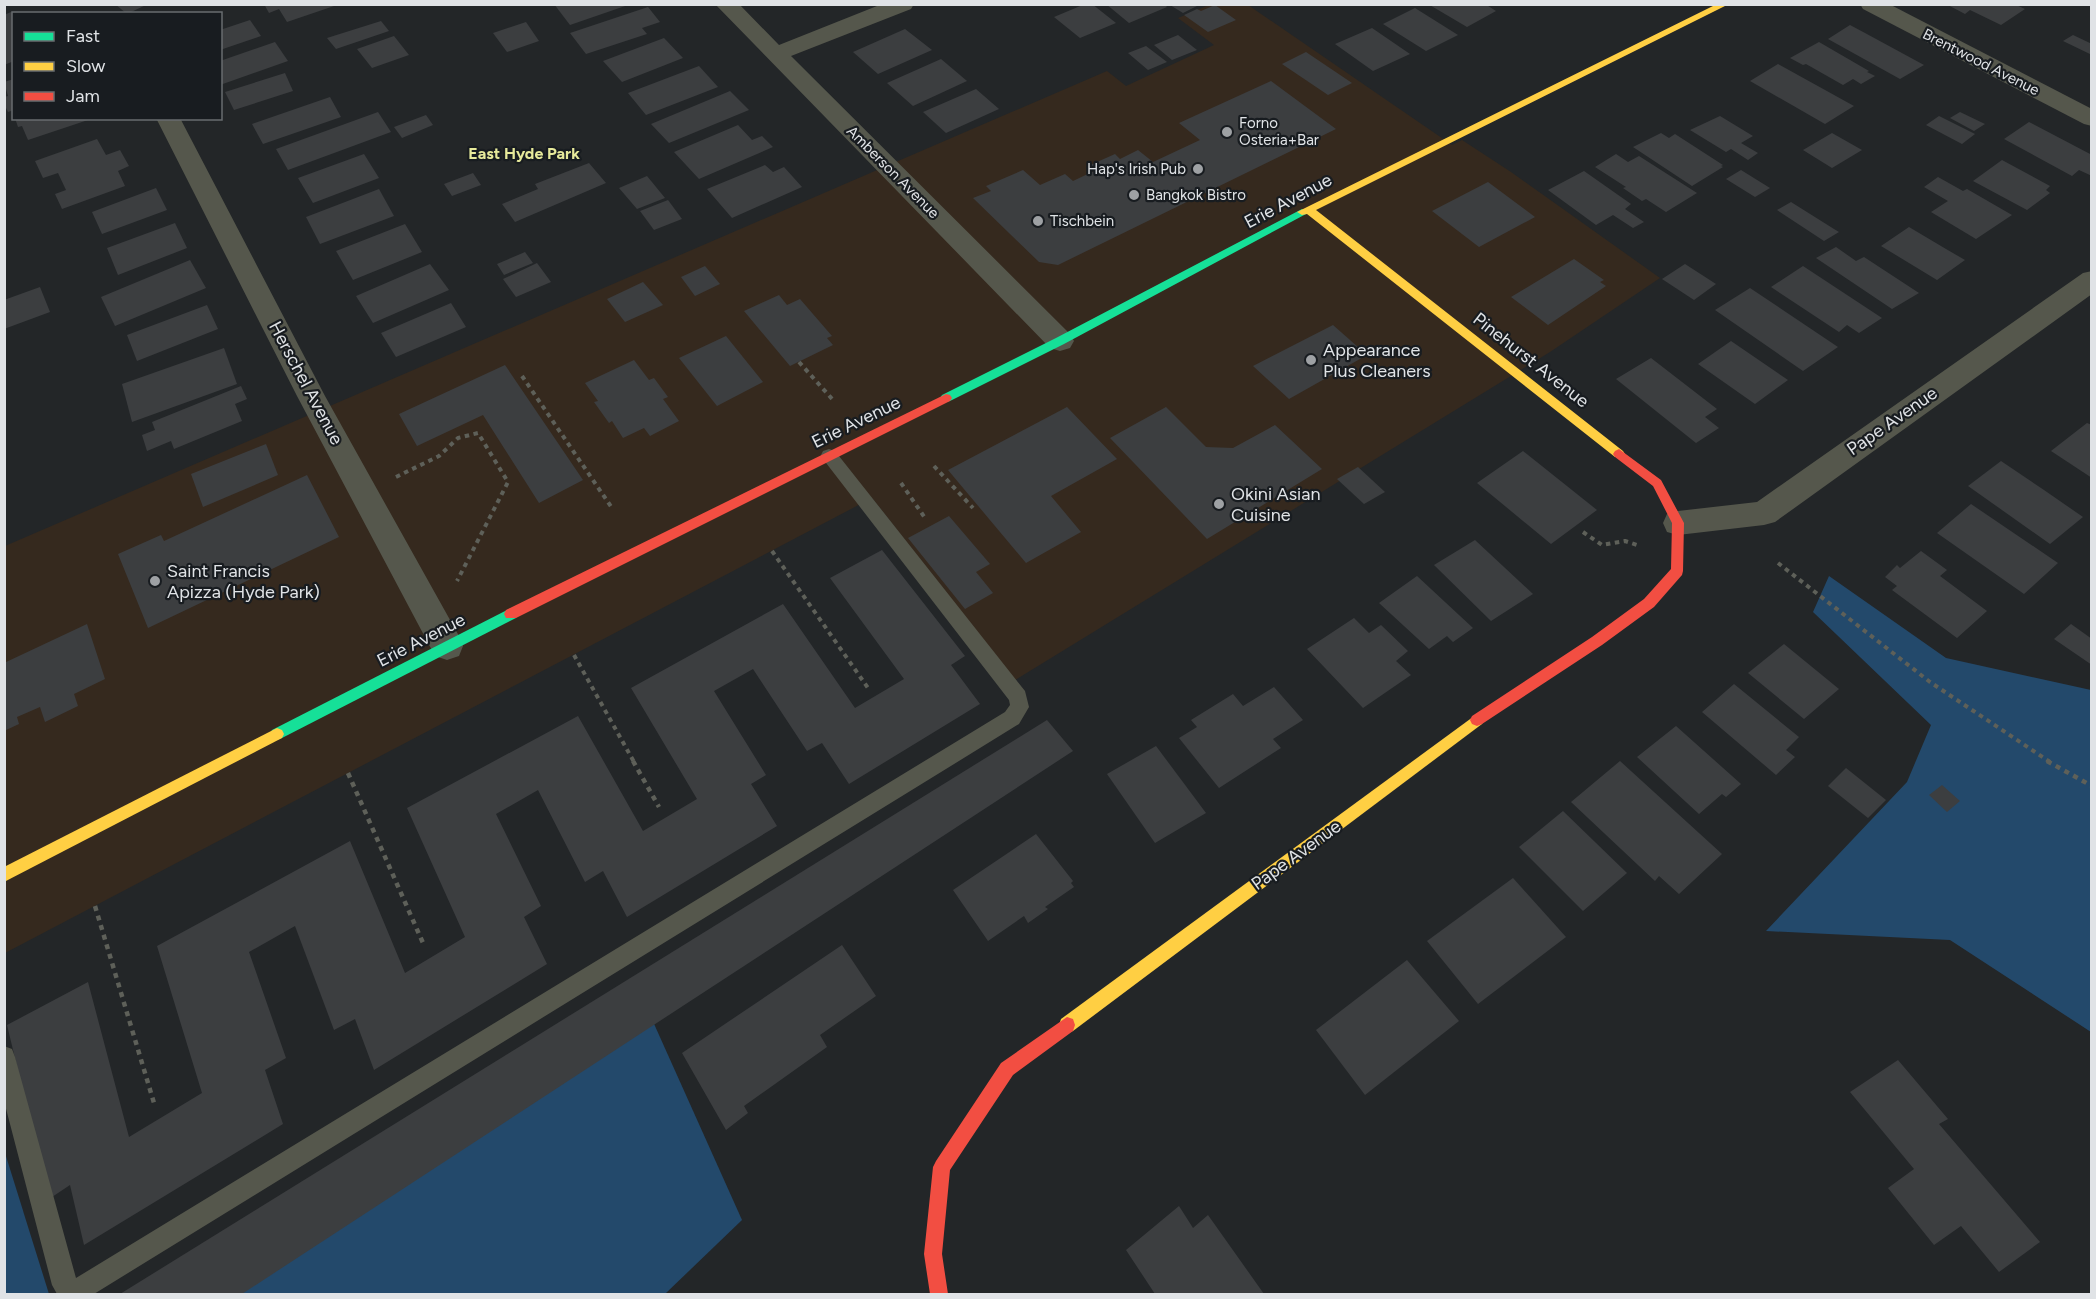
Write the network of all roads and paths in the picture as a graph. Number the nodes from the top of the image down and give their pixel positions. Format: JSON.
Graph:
{"nodes":[{"id":1,"x":726,"y":4,"type":"edge"},
{"id":2,"x":903,"y":4,"type":"edge"},
{"id":3,"x":1725,"y":4,"type":"edge"},
{"id":4,"x":1871,"y":4,"type":"edge"},
{"id":5,"x":776,"y":54,"type":"junction"},
{"id":6,"x":2091,"y":119,"type":"edge"},
{"id":7,"x":169,"y":120,"type":"edge"},
{"id":8,"x":1308,"y":209,"type":"junction"},
{"id":9,"x":2091,"y":280,"type":"edge"},
{"id":10,"x":1060,"y":340,"type":"junction"},
{"id":11,"x":799,"y":362,"type":"dead end"},
{"id":12,"x":522,"y":376,"type":"dead end"},
{"id":13,"x":833,"y":400,"type":"dead end"},
{"id":14,"x":830,"y":455,"type":"junction"},
{"id":15,"x":934,"y":466,"type":"dead end"},
{"id":16,"x":396,"y":477,"type":"dead end"},
{"id":17,"x":901,"y":483,"type":"dead end"},
{"id":18,"x":612,"y":508,"type":"dead end"},
{"id":19,"x":973,"y":508,"type":"dead end"},
{"id":20,"x":925,"y":518,"type":"dead end"},
{"id":21,"x":1678,"y":523,"type":"junction"},
{"id":22,"x":1583,"y":532,"type":"dead end"},
{"id":23,"x":1647,"y":549,"type":"dead end"},
{"id":24,"x":772,"y":551,"type":"dead end"},
{"id":25,"x":1778,"y":563,"type":"dead end"},
{"id":26,"x":1677,"y":570,"type":"joint"},
{"id":27,"x":457,"y":582,"type":"dead end"},
{"id":28,"x":447,"y":646,"type":"junction"},
{"id":29,"x":574,"y":655,"type":"dead end"},
{"id":30,"x":868,"y":688,"type":"dead end"},
{"id":31,"x":348,"y":773,"type":"dead end"},
{"id":32,"x":2091,"y":786,"type":"edge"},
{"id":33,"x":659,"y":807,"type":"dead end"},
{"id":34,"x":4,"y":875,"type":"edge"},
{"id":35,"x":95,"y":906,"type":"dead end"},
{"id":36,"x":423,"y":943,"type":"dead end"},
{"id":37,"x":4,"y":1057,"type":"edge"},
{"id":38,"x":154,"y":1103,"type":"dead end"},
{"id":39,"x":939,"y":1294,"type":"edge"}],
"edges":[{"from":1,"to":5,"type":"street","name":"Amberson Avenue"},
{"from":2,"to":5,"type":"street"},
{"from":3,"to":8,"type":"street","name":"Erie Avenue"},
{"from":4,"to":6,"type":"street","name":"Brentwood Avenue"},
{"from":5,"to":10,"type":"street","name":"Amberson Avenue"},
{"from":7,"to":28,"type":"street","name":"Herschel Avenue"},
{"from":8,"to":10,"type":"street","name":"Erie Avenue"},
{"from":8,"to":21,"type":"street","name":"Pinehurst Avenue"},
{"from":9,"to":21,"type":"street","name":"Pape Avenue"},
{"from":10,"to":14,"type":"street","name":"Erie Avenue"},
{"from":11,"to":13,"type":"path"},
{"from":12,"to":18,"type":"path"},
{"from":14,"to":28,"type":"street","name":"Erie Avenue"},
{"from":14,"to":37,"type":"lane"},
{"from":15,"to":19,"type":"path"},
{"from":16,"to":27,"type":"path"},
{"from":17,"to":20,"type":"path"},
{"from":21,"to":26,"type":"street","name":"Pinehurst Avenue"},
{"from":22,"to":23,"type":"path"},
{"from":24,"to":30,"type":"path"},
{"from":25,"to":32,"type":"path"},
{"from":26,"to":39,"type":"street","name":"Pape Avenue"},
{"from":28,"to":34,"type":"street","name":"Erie Avenue"},
{"from":29,"to":33,"type":"path"},
{"from":31,"to":36,"type":"path"},
{"from":35,"to":38,"type":"path"}]}
